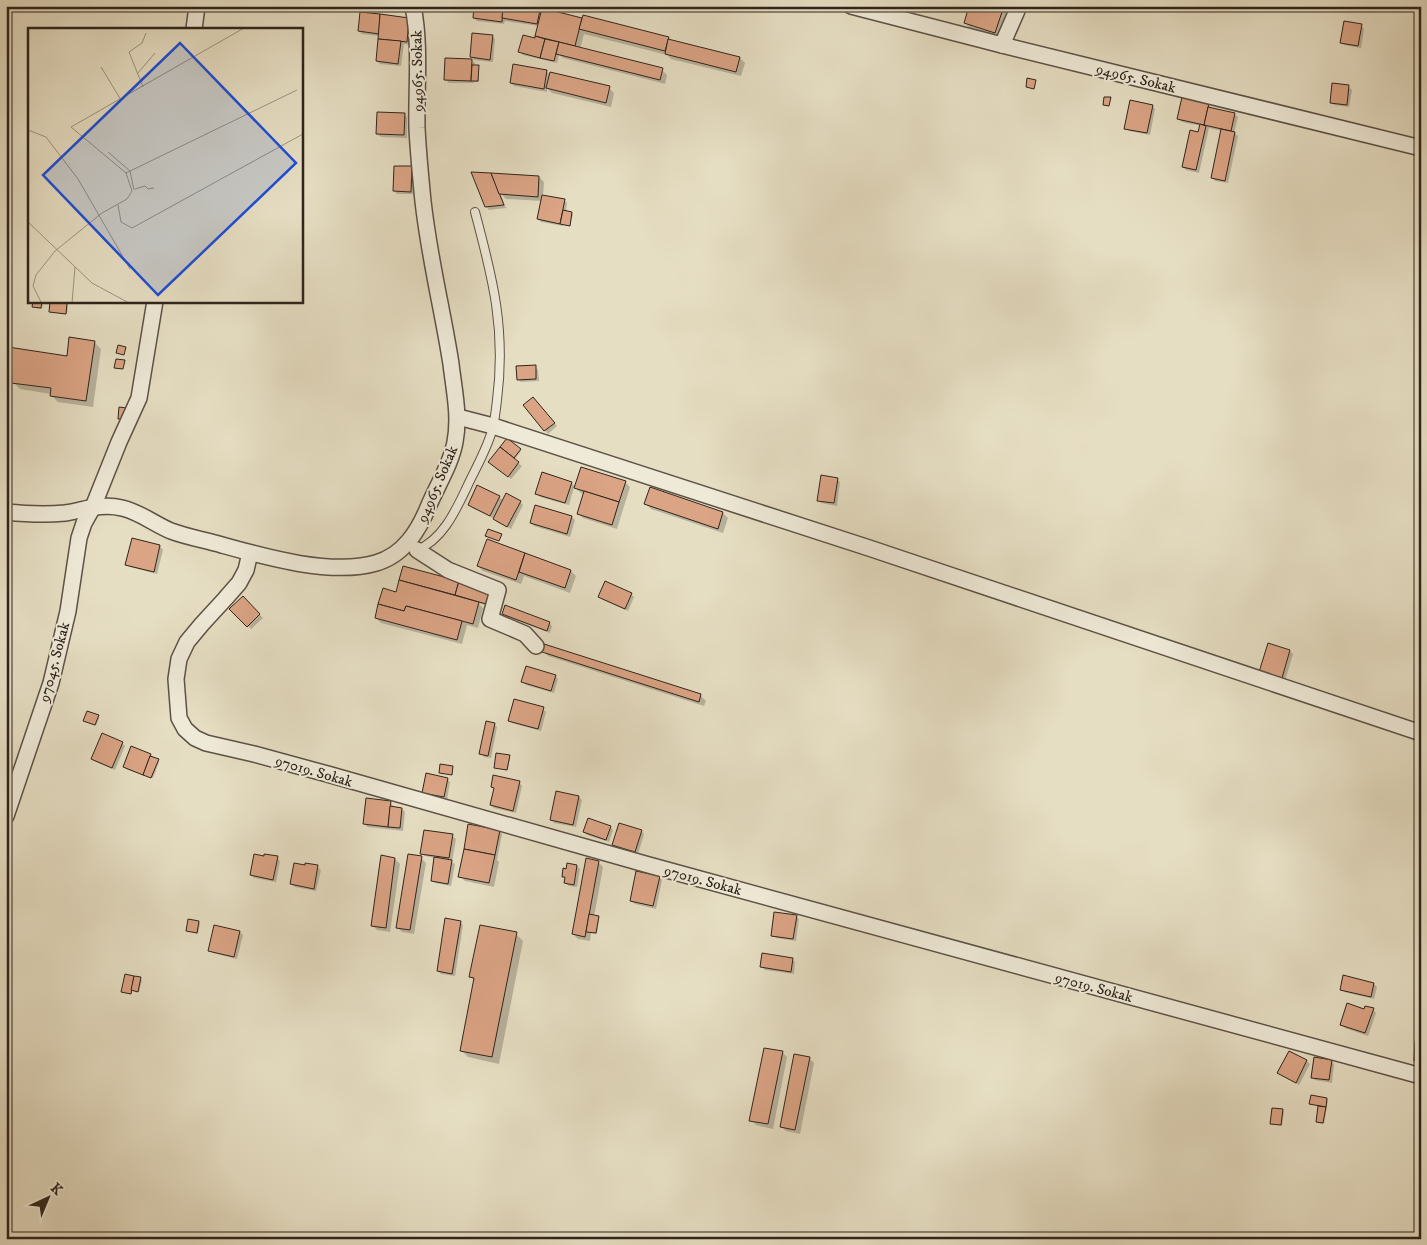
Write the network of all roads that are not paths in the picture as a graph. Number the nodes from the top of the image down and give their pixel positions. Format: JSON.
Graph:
{"nodes":[{"id":1,"x":196,"y":6,"type":"edge"},
{"id":2,"x":414,"y":6,"type":"edge"},
{"id":3,"x":851,"y":6,"type":"edge"},
{"id":4,"x":1019,"y":6,"type":"edge"},
{"id":5,"x":194,"y":28,"type":"edge"},
{"id":6,"x":1002,"y":45,"type":"junction"},
{"id":7,"x":1421,"y":148,"type":"edge"},
{"id":8,"x":475,"y":212,"type":"dead end"},
{"id":9,"x":155,"y":302,"type":"edge"},
{"id":10,"x":458,"y":417,"type":"junction"},
{"id":11,"x":493,"y":426,"type":"junction"},
{"id":12,"x":93,"y":507,"type":"junction"},
{"id":13,"x":6,"y":512,"type":"edge"},
{"id":14,"x":417,"y":550,"type":"junction"},
{"id":15,"x":250,"y":553,"type":"junction"},
{"id":16,"x":389,"y":559,"type":"junction"},
{"id":17,"x":536,"y":646,"type":"dead end"},
{"id":18,"x":1421,"y":733,"type":"edge"},
{"id":19,"x":6,"y":816,"type":"edge"},
{"id":20,"x":1421,"y":1076,"type":"edge"}],
"edges":[{"from":1,"to":5,"type":"street"},
{"from":2,"to":10,"type":"street","name":"94965. Sokak"},
{"from":3,"to":6,"type":"street","name":"94965. Sokak"},
{"from":4,"to":6,"type":"street"},
{"from":6,"to":7,"type":"street","name":"94965. Sokak"},
{"from":8,"to":11,"type":"lane"},
{"from":9,"to":12,"type":"street","name":"97045. Sokak"},
{"from":10,"to":11,"type":"street"},
{"from":10,"to":16,"type":"street","name":"94965. Sokak"},
{"from":11,"to":14,"type":"lane"},
{"from":11,"to":18,"type":"street"},
{"from":12,"to":13,"type":"street","name":"94965. Sokak"},
{"from":12,"to":15,"type":"street","name":"94965. Sokak"},
{"from":12,"to":19,"type":"street","name":"97045. Sokak"},
{"from":14,"to":16,"type":"lane"},
{"from":14,"to":17,"type":"street"},
{"from":15,"to":16,"type":"street","name":"94965. Sokak"},
{"from":15,"to":20,"type":"street","name":"97019. Sokak"}]}
